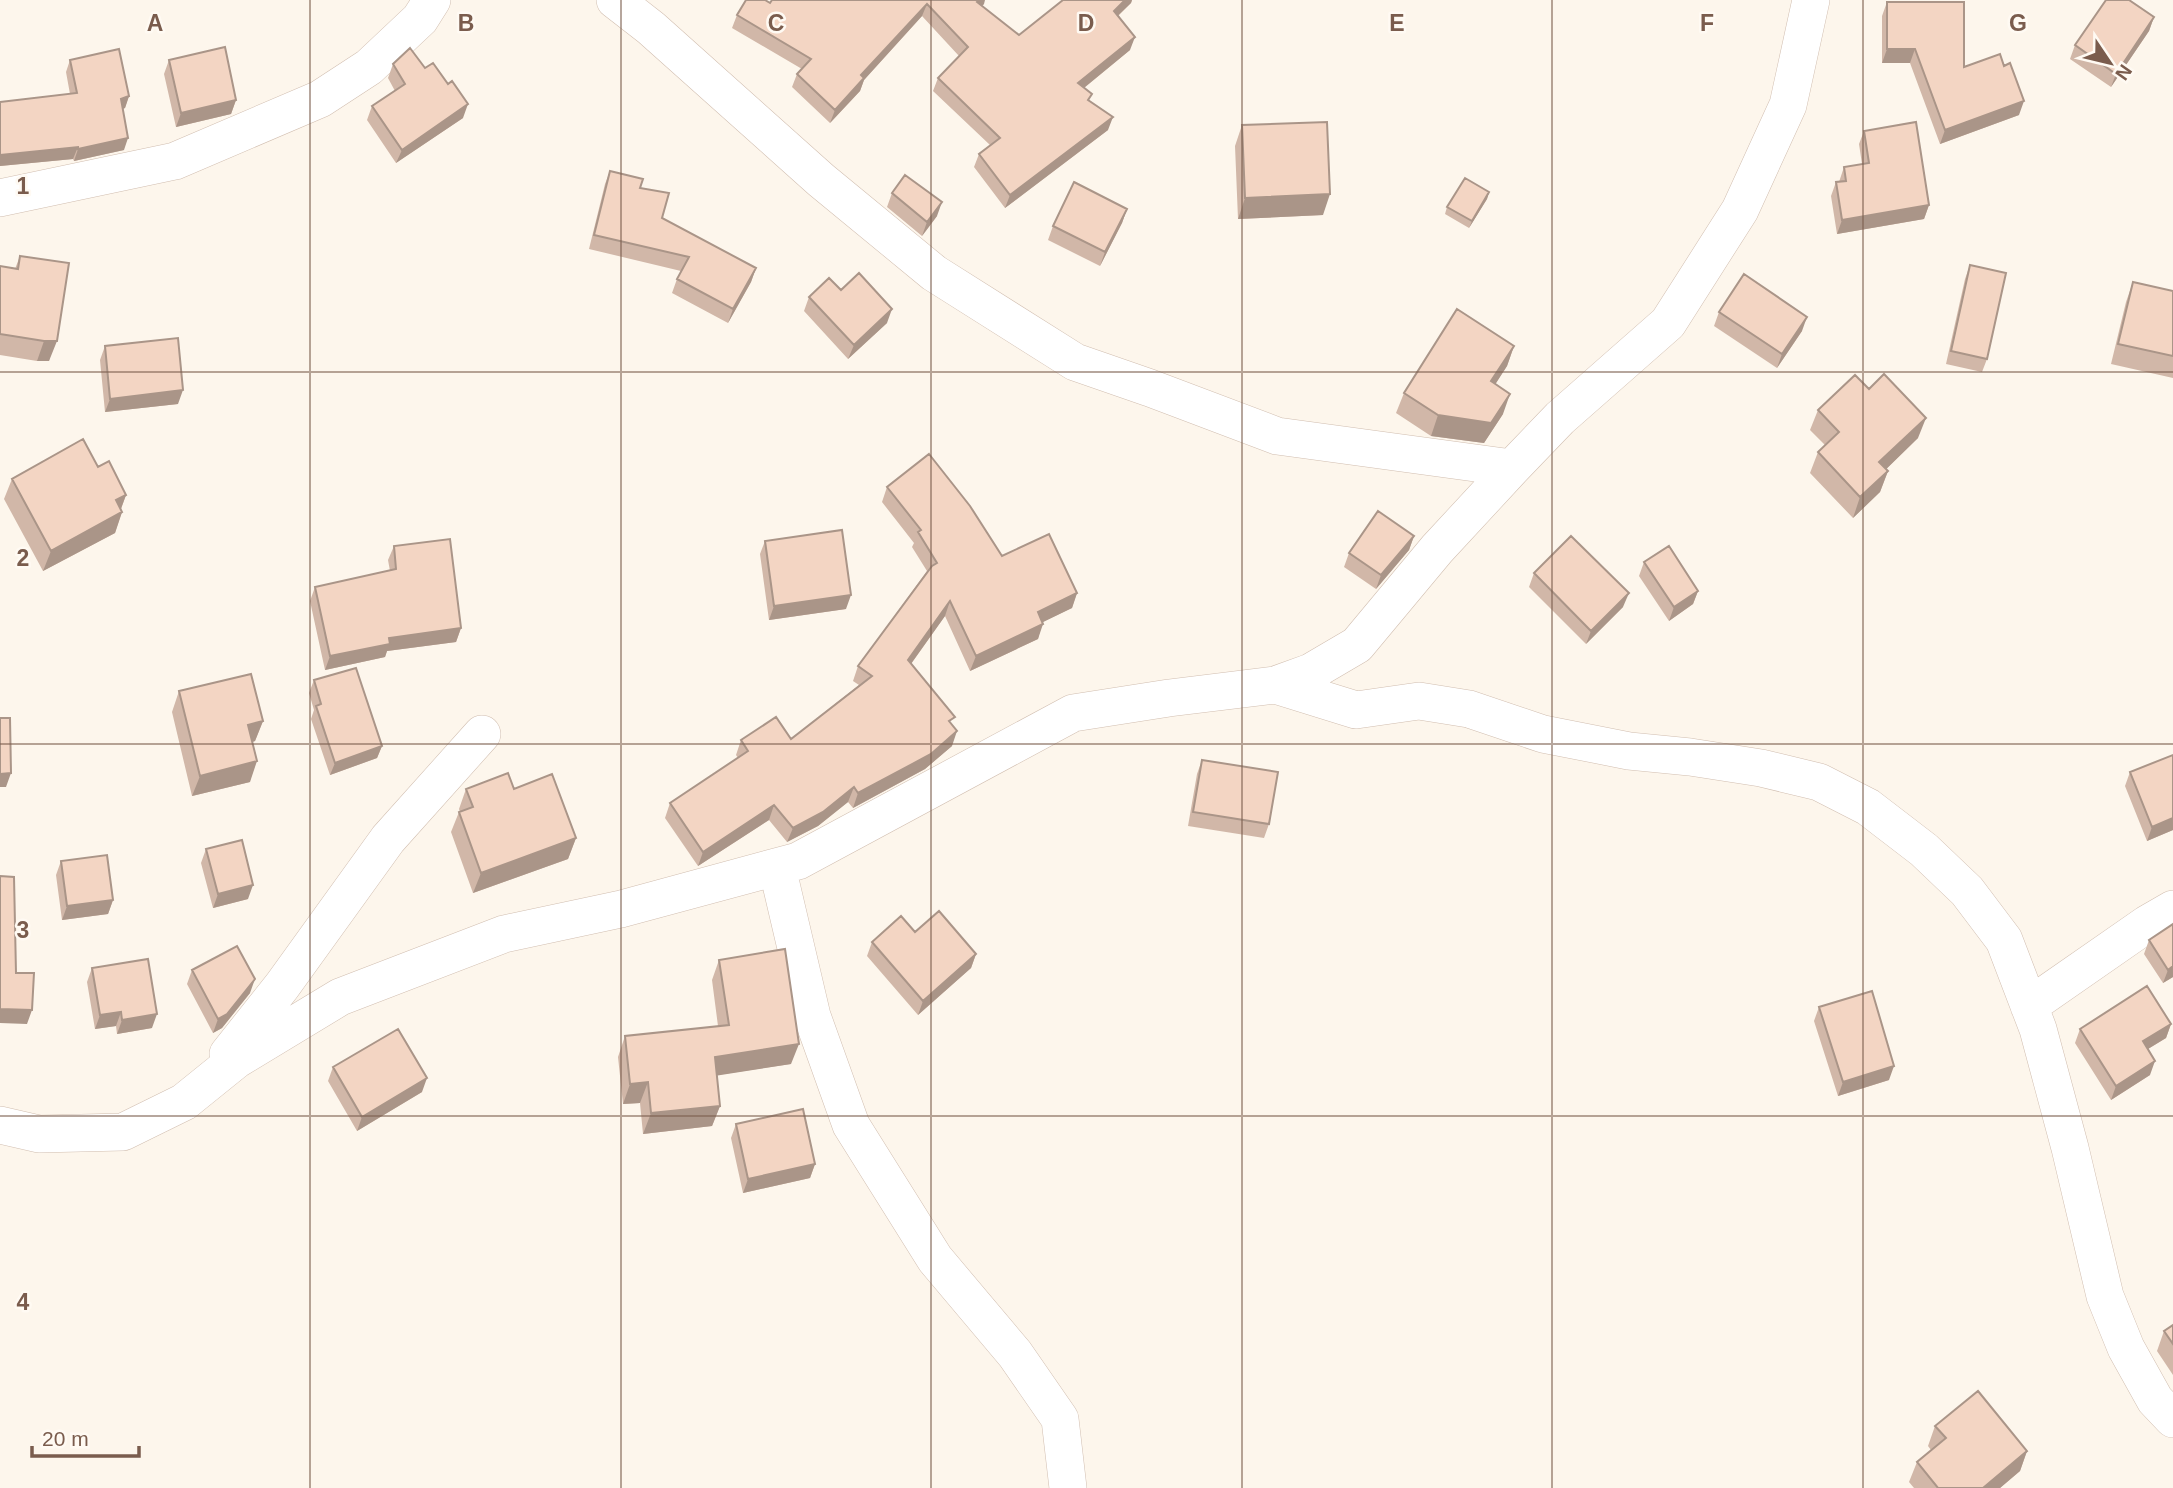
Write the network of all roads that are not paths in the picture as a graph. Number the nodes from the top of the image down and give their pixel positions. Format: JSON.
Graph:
{"nodes":[{"id":1,"x":432,"y":0,"type":"edge"},
{"id":2,"x":615,"y":0,"type":"edge"},
{"id":3,"x":1811,"y":0,"type":"edge"},
{"id":4,"x":0,"y":198,"type":"edge"},
{"id":5,"x":1512,"y":468,"type":"junction"},
{"id":6,"x":1275,"y":685,"type":"junction"},
{"id":7,"x":482,"y":734,"type":"dead end"},
{"id":8,"x":777,"y":867,"type":"junction"},
{"id":9,"x":2173,"y":909,"type":"edge"},
{"id":10,"x":2029,"y":1006,"type":"junction"},
{"id":11,"x":203,"y":1087,"type":"junction"},
{"id":12,"x":0,"y":1125,"type":"edge"},
{"id":13,"x":2173,"y":1419,"type":"edge"},
{"id":14,"x":1068,"y":1488,"type":"edge"}],
"edges":[{"from":1,"to":4,"type":"street"},
{"from":2,"to":5,"type":"street"},
{"from":3,"to":5,"type":"street"},
{"from":5,"to":6,"type":"street"},
{"from":6,"to":8,"type":"street"},
{"from":6,"to":10,"type":"street"},
{"from":7,"to":11,"type":"street"},
{"from":8,"to":11,"type":"street"},
{"from":8,"to":14,"type":"street"},
{"from":9,"to":10,"type":"street"},
{"from":10,"to":13,"type":"street"},
{"from":11,"to":12,"type":"street"}]}
